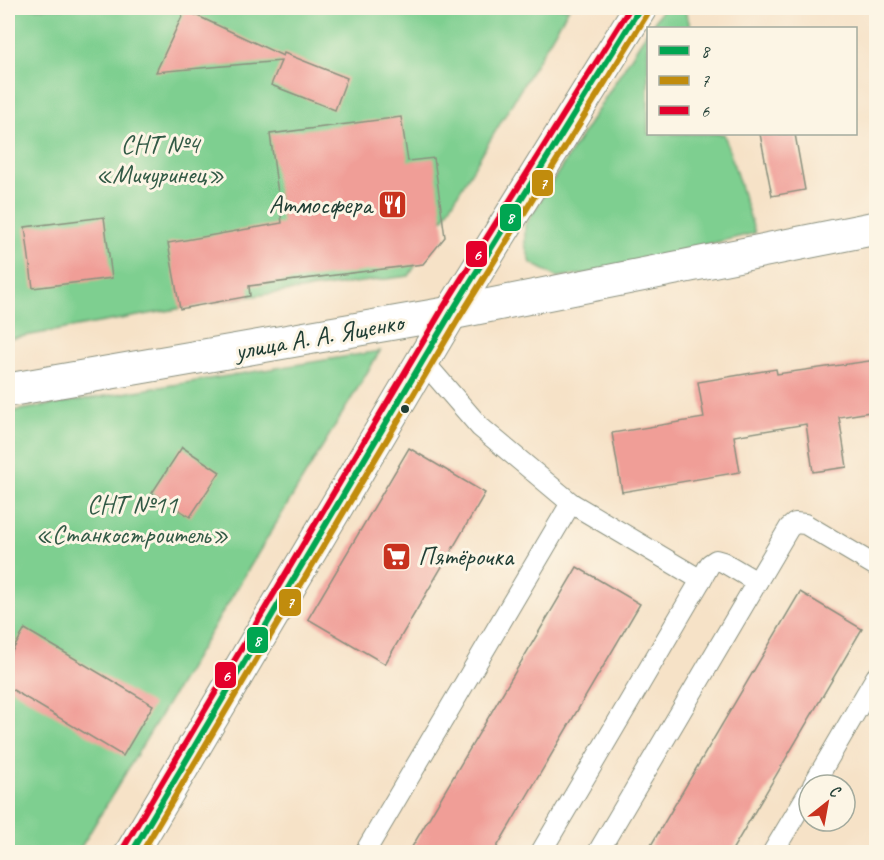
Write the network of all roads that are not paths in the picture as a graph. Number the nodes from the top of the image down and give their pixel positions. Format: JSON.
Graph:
{"nodes":[{"id":1,"x":640,"y":8,"type":"edge"},
{"id":2,"x":876,"y":228,"type":"edge"},
{"id":3,"x":451,"y":313,"type":"junction"},
{"id":4,"x":423,"y":361,"type":"junction"},
{"id":5,"x":8,"y":390,"type":"edge"},
{"id":6,"x":571,"y":503,"type":"junction"},
{"id":7,"x":876,"y":566,"type":"edge"},
{"id":8,"x":701,"y":580,"type":"junction"},
{"id":9,"x":757,"y":582,"type":"junction"},
{"id":10,"x":876,"y":677,"type":"edge"},
{"id":11,"x":820,"y":773,"type":"edge"},
{"id":12,"x":797,"y":812,"type":"edge"},
{"id":13,"x":132,"y":852,"type":"edge"},
{"id":14,"x":365,"y":852,"type":"edge"},
{"id":15,"x":541,"y":852,"type":"edge"},
{"id":16,"x":598,"y":852,"type":"edge"},
{"id":17,"x":773,"y":852,"type":"edge"}],
"edges":[{"from":1,"to":3,"type":"main road"},
{"from":2,"to":3,"type":"main road","name":"улица А. А. Ященко"},
{"from":3,"to":4,"type":"main road"},
{"from":3,"to":5,"type":"main road","name":"улица А. А. Ященко"},
{"from":4,"to":6,"type":"lane"},
{"from":4,"to":13,"type":"main road"},
{"from":6,"to":8,"type":"lane"},
{"from":6,"to":14,"type":"lane"},
{"from":7,"to":9,"type":"lane"},
{"from":8,"to":9,"type":"lane"},
{"from":8,"to":15,"type":"lane"},
{"from":9,"to":16,"type":"lane"},
{"from":10,"to":11,"type":"lane"},
{"from":12,"to":17,"type":"lane"}]}
